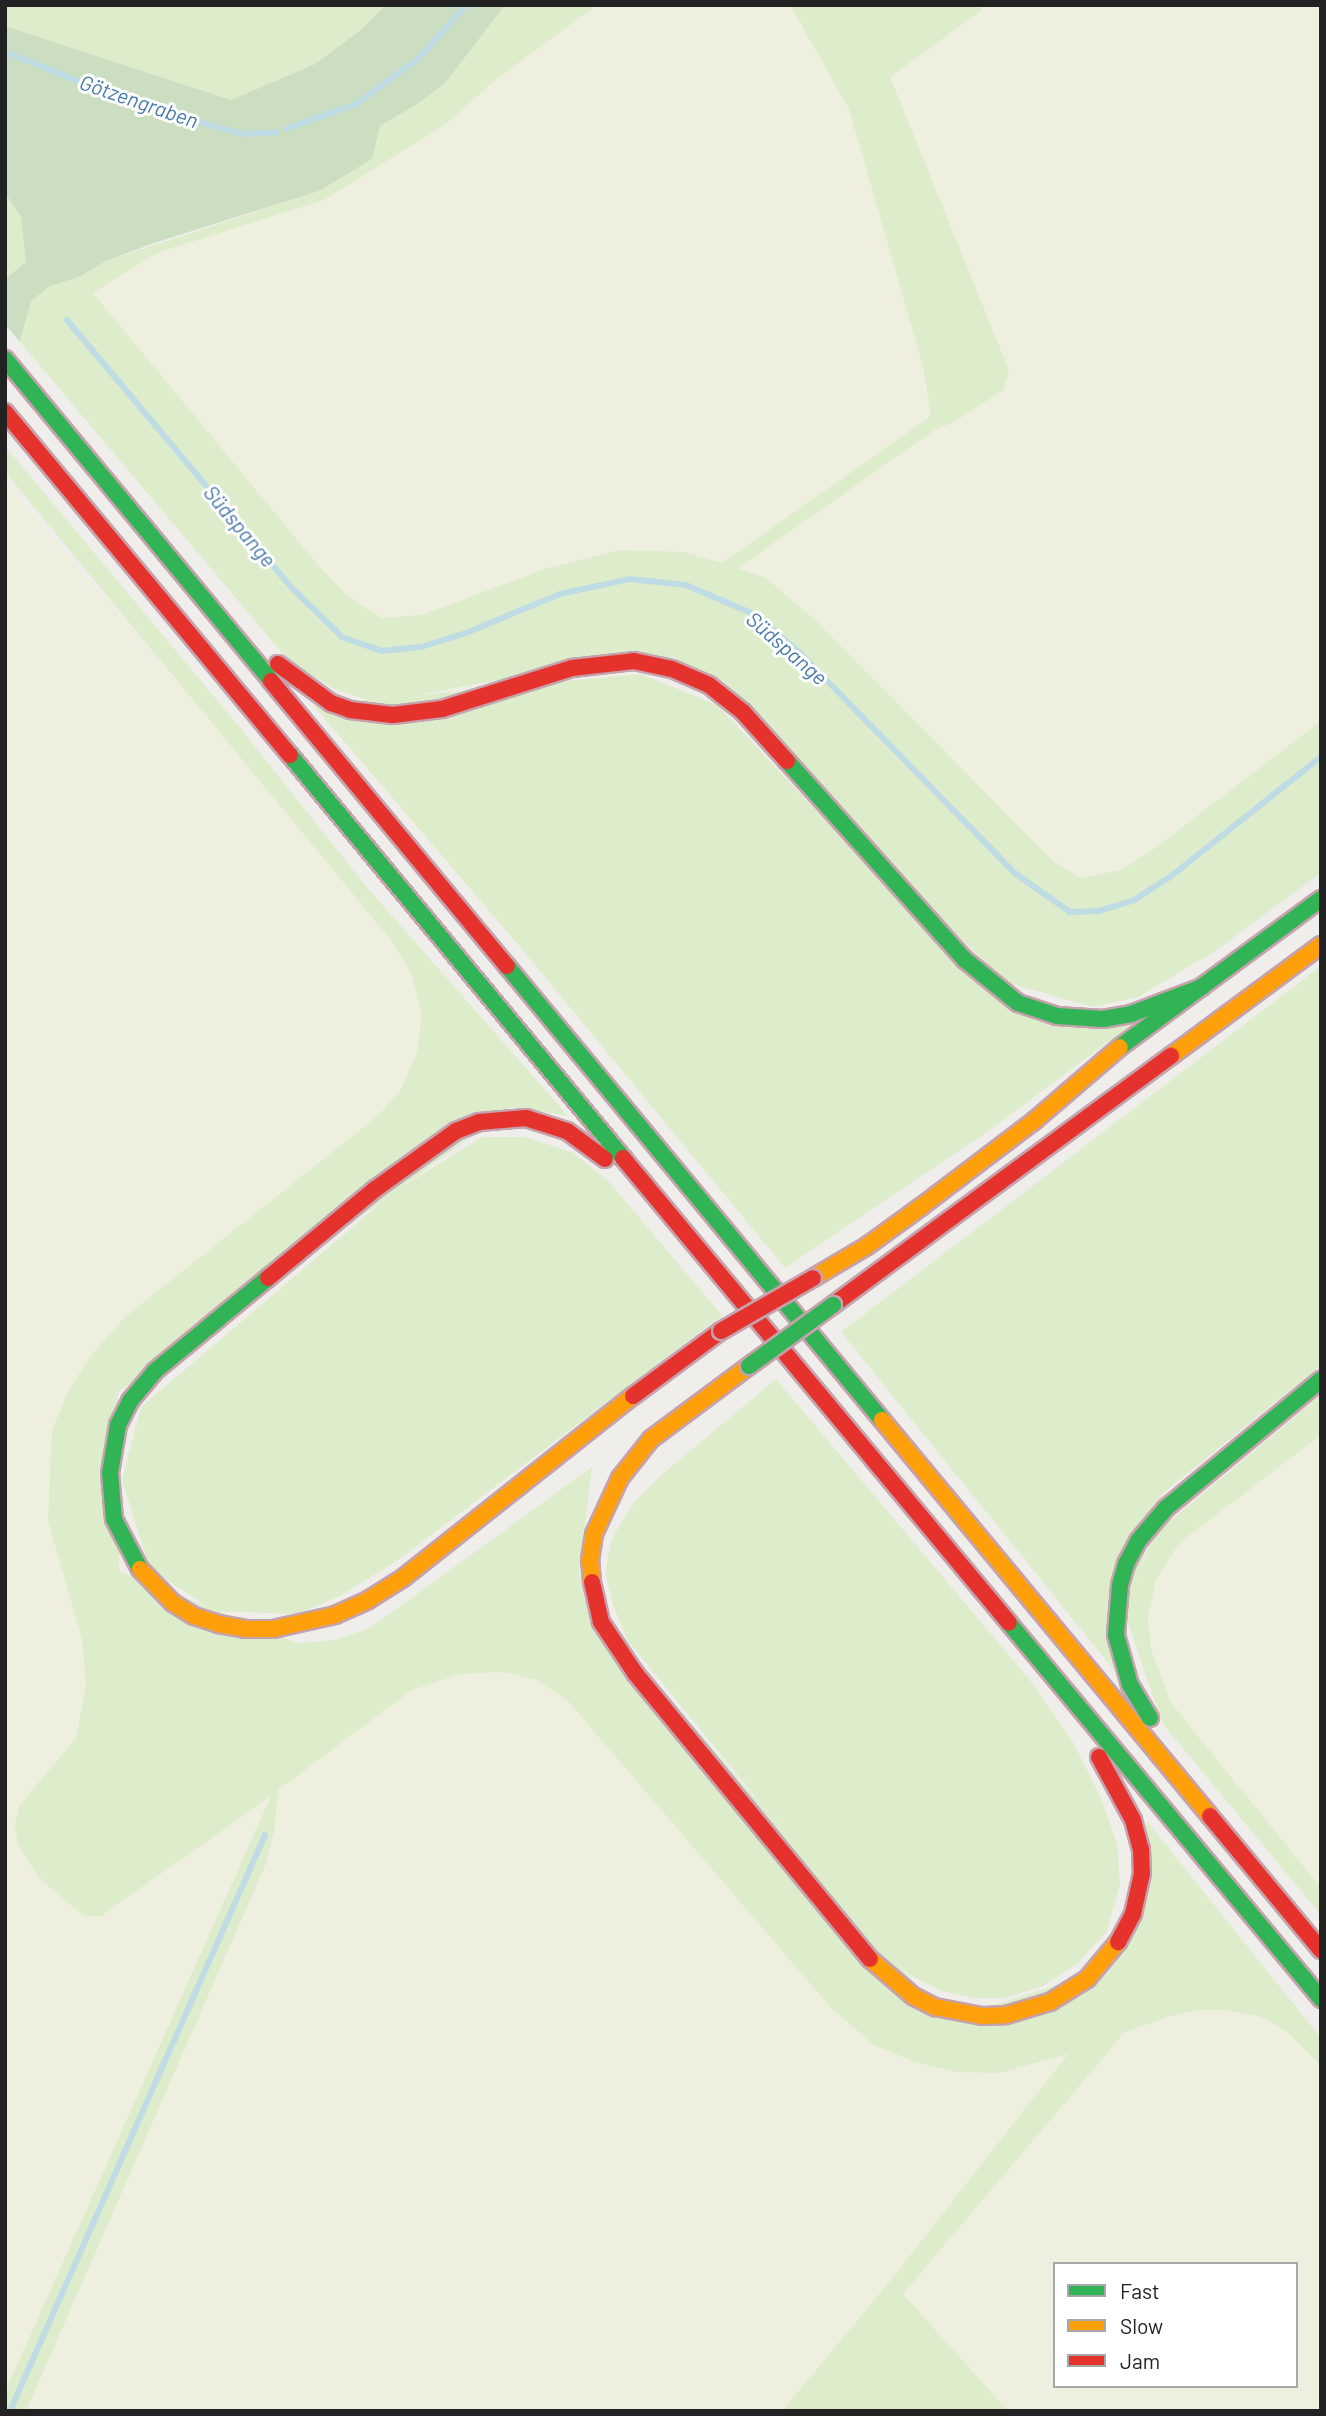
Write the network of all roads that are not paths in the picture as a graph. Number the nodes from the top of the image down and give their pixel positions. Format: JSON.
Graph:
{"nodes":[{"id":1,"x":5,"y":359,"type":"edge"},
{"id":2,"x":5,"y":412,"type":"edge"},
{"id":3,"x":217,"y":613,"type":"junction"},
{"id":4,"x":1321,"y":899,"type":"edge"},
{"id":5,"x":1321,"y":945,"type":"edge"},
{"id":6,"x":1202,"y":987,"type":"junction"},
{"id":7,"x":665,"y":1210,"type":"junction"},
{"id":8,"x":1321,"y":1380,"type":"edge"},
{"id":9,"x":1079,"y":1707,"type":"junction"},
{"id":10,"x":1189,"y":1791,"type":"junction"},
{"id":11,"x":1321,"y":1950,"type":"edge"},
{"id":12,"x":1321,"y":1998,"type":"edge"}],
"edges":[{"from":1,"to":3,"type":"highway"},
{"from":2,"to":7,"type":"highway"},
{"from":3,"to":6,"type":"highway"},
{"from":3,"to":10,"type":"highway"},
{"from":4,"to":6,"type":"highway"},
{"from":5,"to":9,"type":"highway","bridge":true},
{"from":6,"to":7,"type":"highway","bridge":true},
{"from":7,"to":9,"type":"highway"},
{"from":8,"to":10,"type":"highway"},
{"from":9,"to":12,"type":"highway"},
{"from":10,"to":11,"type":"highway"}]}
